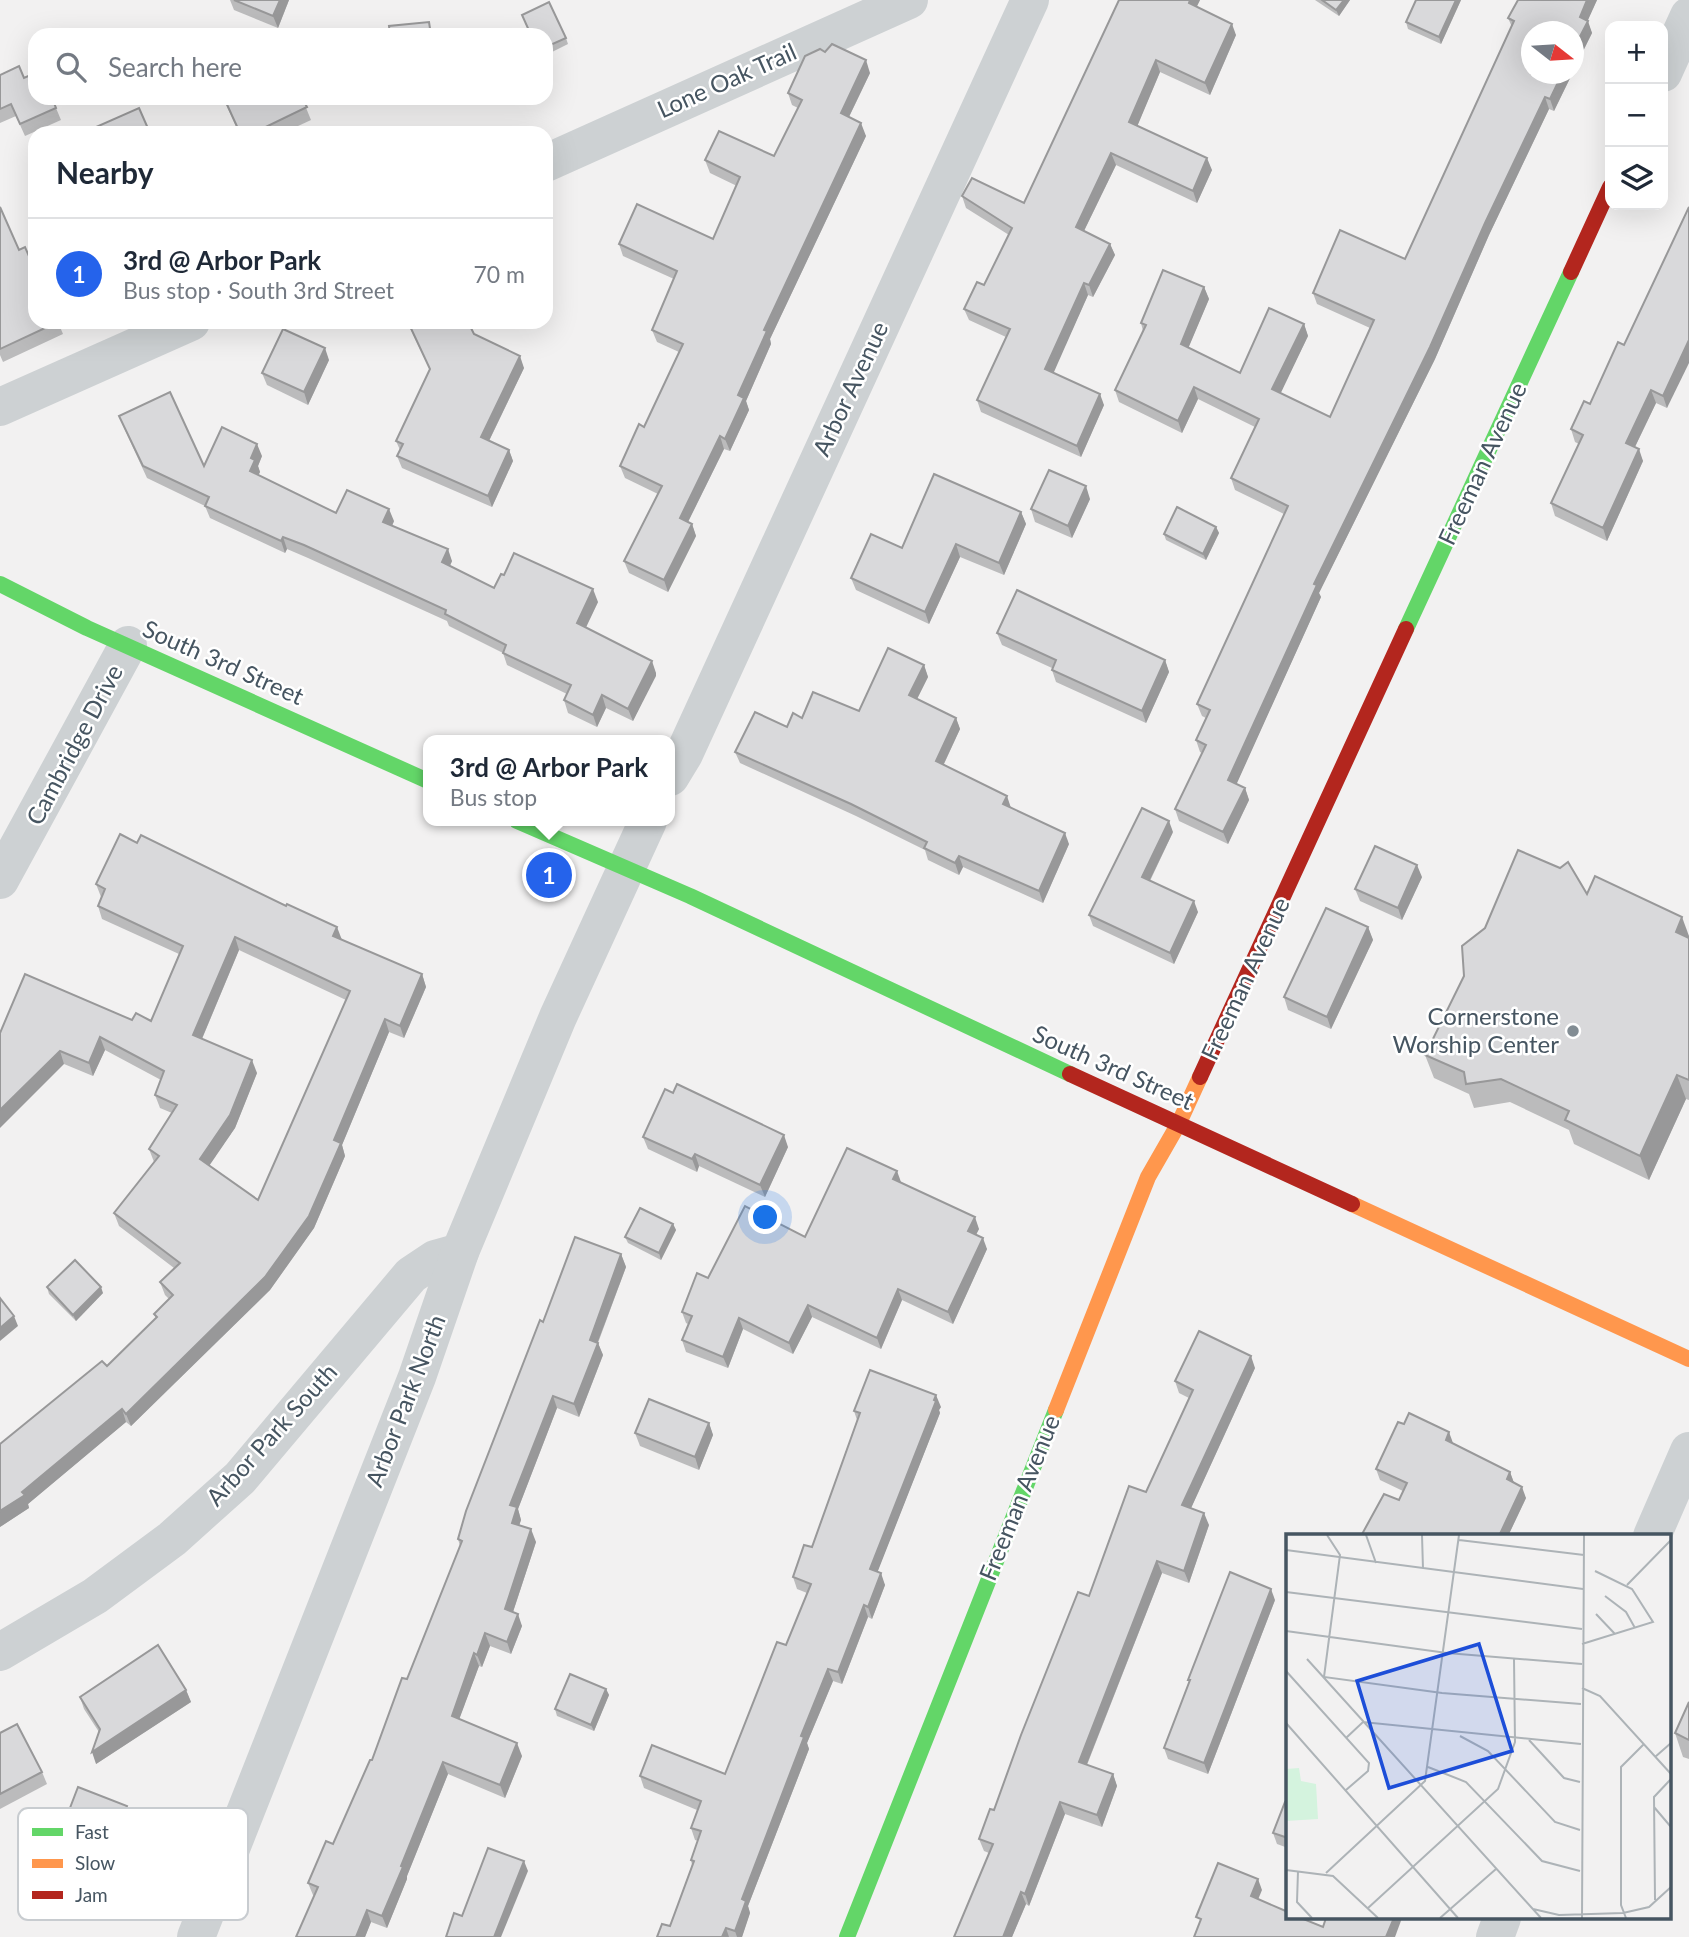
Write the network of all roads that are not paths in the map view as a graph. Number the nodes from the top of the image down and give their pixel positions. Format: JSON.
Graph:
{"nodes":[{"id":1,"x":909,"y":0,"type":"edge"},
{"id":2,"x":1030,"y":0,"type":"edge"},
{"id":3,"x":1689,"y":16,"type":"edge"},
{"id":4,"x":1668,"y":62,"type":"edge"},
{"id":5,"x":553,"y":160,"type":"edge"},
{"id":6,"x":1605,"y":198,"type":"edge"},
{"id":7,"x":175,"y":329,"type":"edge"},
{"id":8,"x":0,"y":407,"type":"edge"},
{"id":9,"x":0,"y":584,"type":"edge"},
{"id":10,"x":128,"y":645,"type":"junction"},
{"id":11,"x":675,"y":769,"type":"edge"},
{"id":12,"x":423,"y":779,"type":"edge"},
{"id":13,"x":528,"y":826,"type":"edge"},
{"id":14,"x":646,"y":826,"type":"edge"},
{"id":15,"x":625,"y":869,"type":"junction"},
{"id":16,"x":0,"y":880,"type":"edge"},
{"id":17,"x":1179,"y":1123,"type":"junction"},
{"id":18,"x":460,"y":1252,"type":"junction"},
{"id":19,"x":1689,"y":1359,"type":"edge"},
{"id":20,"x":1689,"y":1451,"type":"edge"},
{"id":21,"x":1653,"y":1534,"type":"edge"},
{"id":22,"x":0,"y":1652,"type":"edge"},
{"id":23,"x":247,"y":1808,"type":"edge"},
{"id":24,"x":203,"y":1920,"type":"edge"},
{"id":25,"x":1501,"y":1920,"type":"edge"},
{"id":26,"x":196,"y":1937,"type":"edge"},
{"id":27,"x":846,"y":1937,"type":"edge"},
{"id":28,"x":1495,"y":1937,"type":"edge"}],
"edges":[{"from":1,"to":5,"type":"street","name":"Lone Oak Trail"},
{"from":2,"to":11,"type":"street","name":"Arbor Avenue"},
{"from":3,"to":4,"type":"street"},
{"from":6,"to":17,"type":"street","name":"Freeman Avenue"},
{"from":7,"to":8,"type":"street"},
{"from":9,"to":10,"type":"street","name":"South 3rd Street"},
{"from":10,"to":12,"type":"street","name":"South 3rd Street"},
{"from":10,"to":16,"type":"street","name":"Cambridge Drive"},
{"from":13,"to":15,"type":"street","name":"South 3rd Street"},
{"from":14,"to":15,"type":"street"},
{"from":15,"to":17,"type":"street","name":"South 3rd Street"},
{"from":15,"to":18,"type":"street","name":"Arbor Park North"},
{"from":17,"to":19,"type":"street","name":"South 3rd Street"},
{"from":17,"to":27,"type":"street","name":"Freeman Avenue"},
{"from":18,"to":22,"type":"street","name":"Arbor Park South"},
{"from":18,"to":23,"type":"street","name":"Arbor Park North"},
{"from":20,"to":21,"type":"street"},
{"from":24,"to":26,"type":"street","name":"Arbor Park North"},
{"from":25,"to":28,"type":"street"}]}
